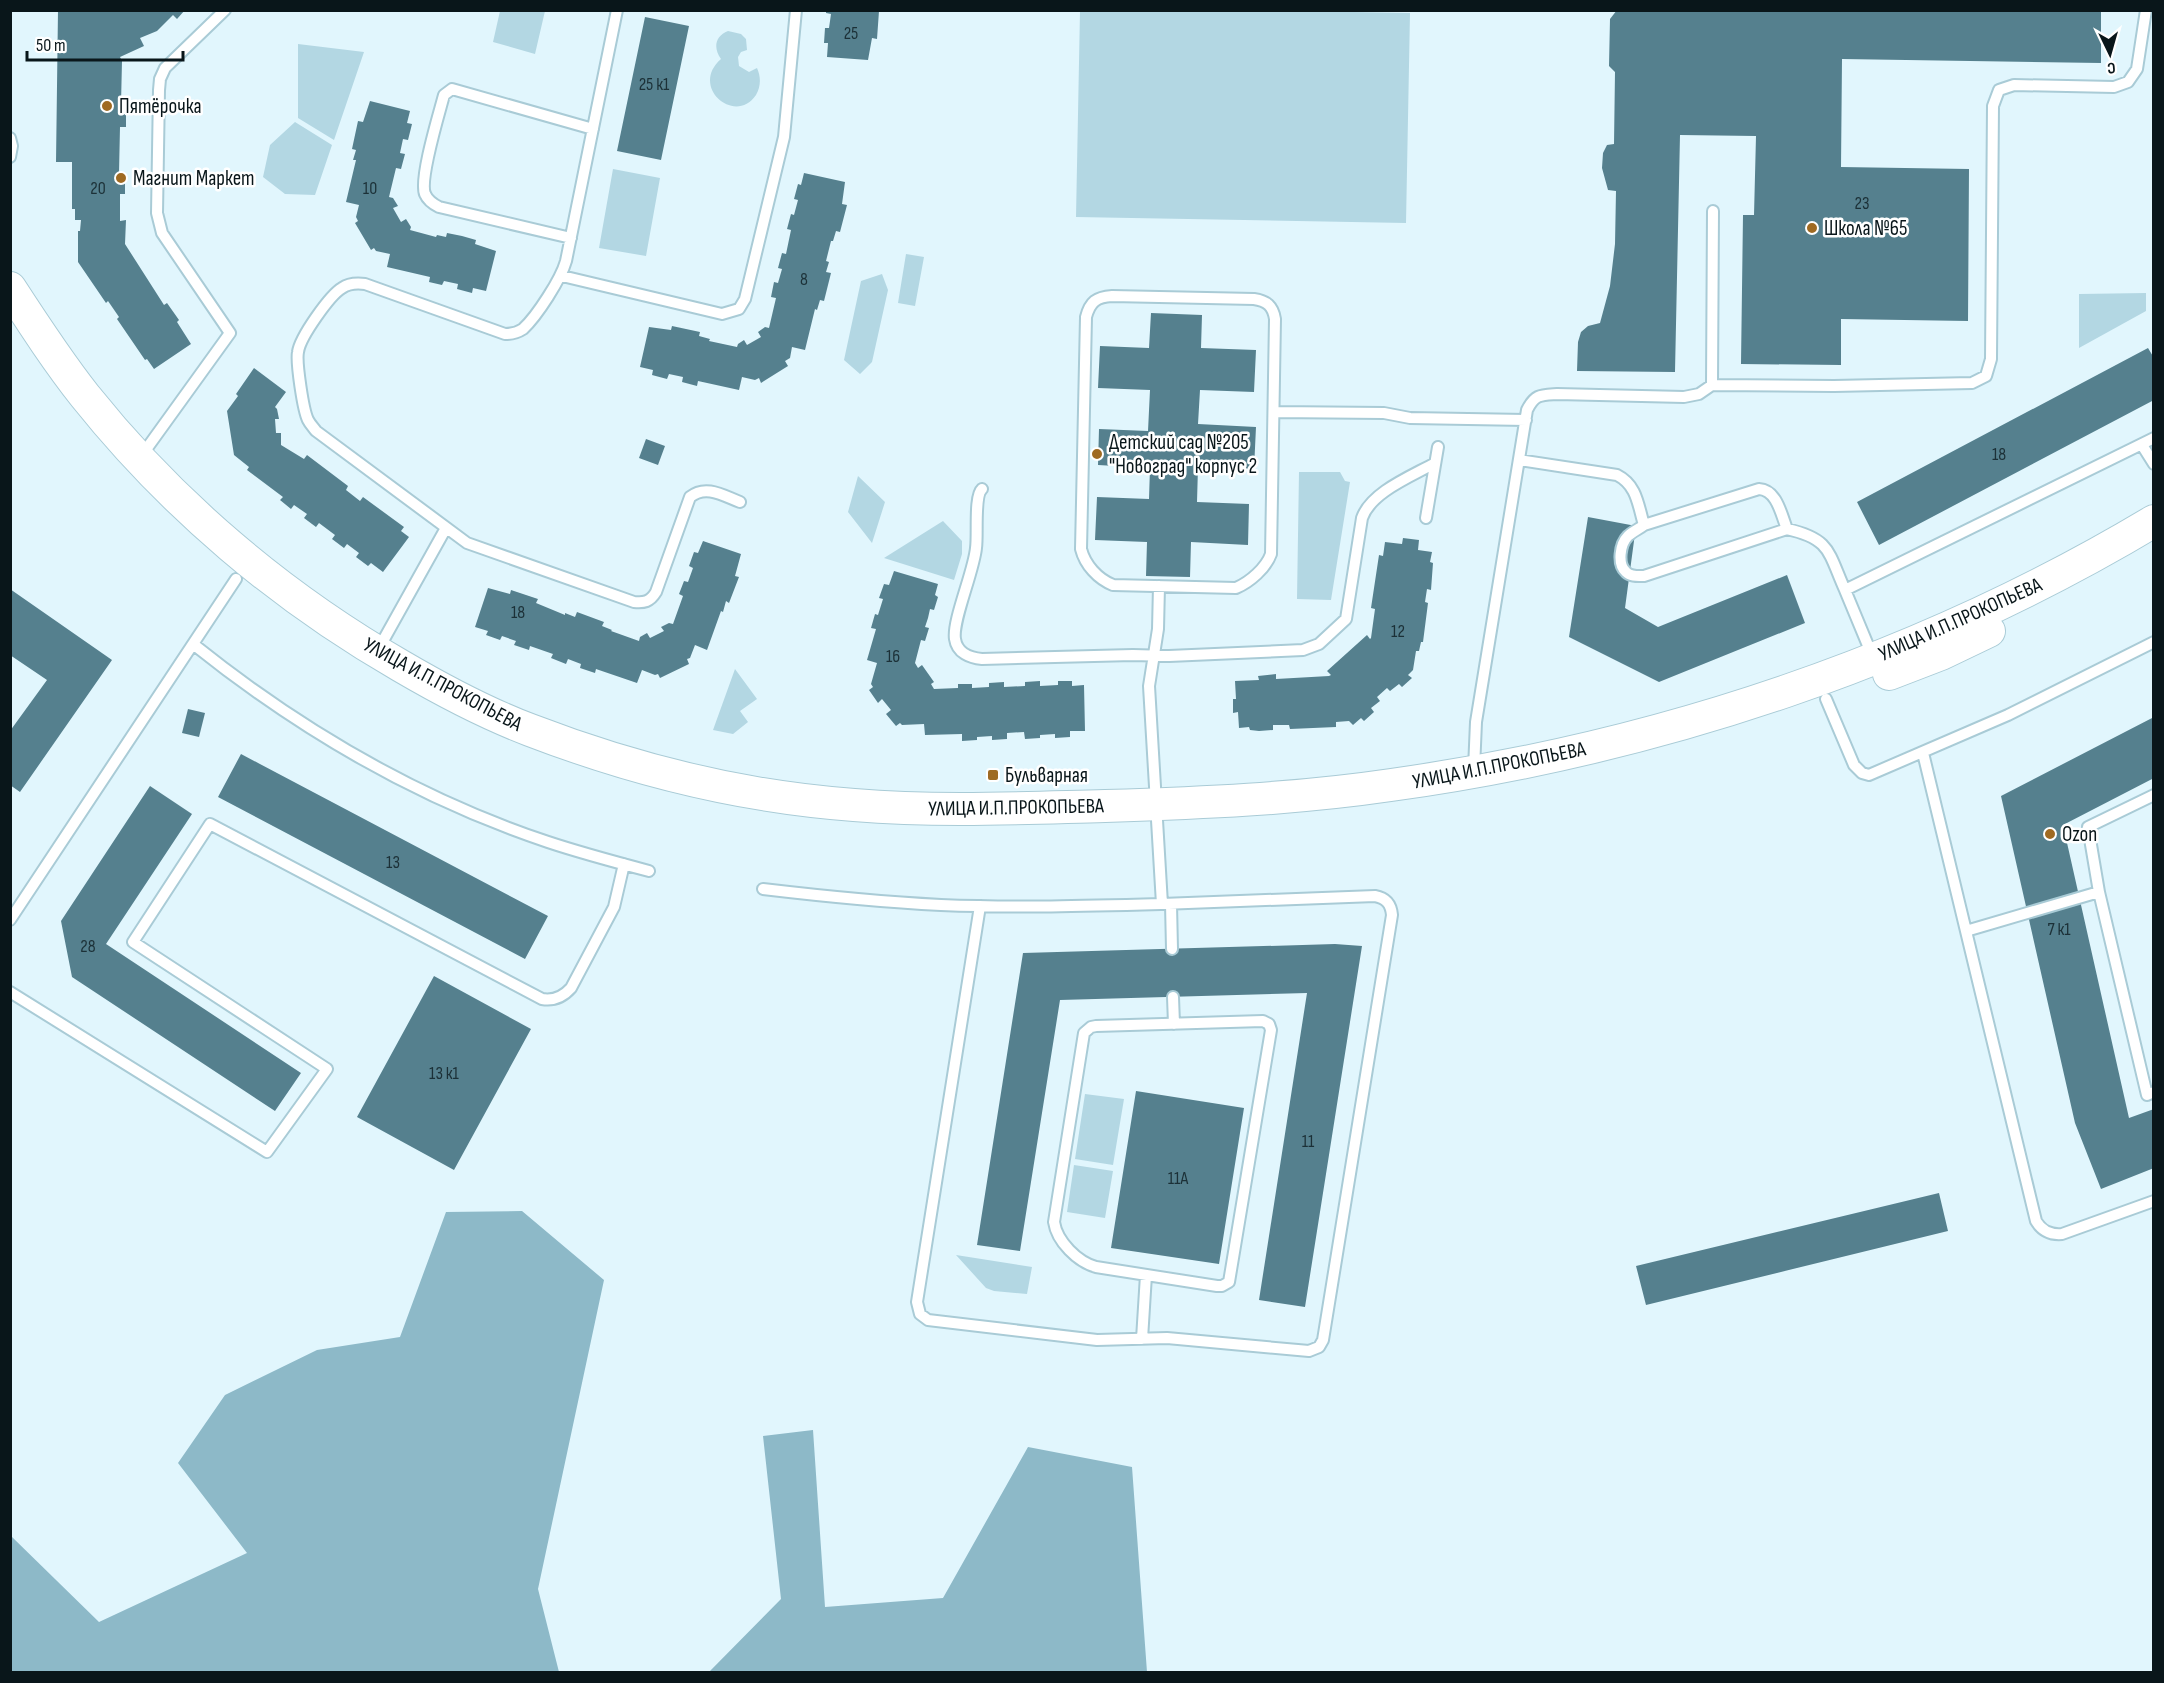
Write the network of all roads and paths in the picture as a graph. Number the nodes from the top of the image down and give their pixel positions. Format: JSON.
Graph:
{"nodes":[{"id":1,"x":225,"y":10,"type":"edge"},
{"id":2,"x":617,"y":10,"type":"edge"},
{"id":3,"x":796,"y":10,"type":"edge"},
{"id":4,"x":2146,"y":10,"type":"edge"},
{"id":5,"x":593,"y":129,"type":"junction"},
{"id":6,"x":10,"y":138,"type":"edge"},
{"id":7,"x":10,"y":157,"type":"edge"},
{"id":8,"x":1713,"y":211,"type":"dead end"},
{"id":9,"x":572,"y":238,"type":"junction"},
{"id":10,"x":561,"y":276,"type":"junction"},
{"id":11,"x":10,"y":288,"type":"edge"},
{"id":12,"x":10,"y":325,"type":"edge"},
{"id":13,"x":1712,"y":385,"type":"junction"},
{"id":14,"x":1274,"y":412,"type":"junction"},
{"id":15,"x":1526,"y":420,"type":"junction"},
{"id":16,"x":2154,"y":438,"type":"edge"},
{"id":17,"x":2142,"y":445,"type":"junction"},
{"id":18,"x":1438,"y":447,"type":"dead end"},
{"id":19,"x":1520,"y":460,"type":"junction"},
{"id":20,"x":1435,"y":462,"type":"junction"},
{"id":21,"x":2154,"y":464,"type":"edge"},
{"id":22,"x":133,"y":466,"type":"junction"},
{"id":23,"x":982,"y":489,"type":"dead end"},
{"id":24,"x":740,"y":502,"type":"dead end"},
{"id":25,"x":1426,"y":518,"type":"dead end"},
{"id":26,"x":2154,"y":521,"type":"edge"},
{"id":27,"x":1644,"y":525,"type":"junction"},
{"id":28,"x":446,"y":528,"type":"junction"},
{"id":29,"x":1787,"y":529,"type":"junction"},
{"id":30,"x":2154,"y":546,"type":"edge"},
{"id":31,"x":236,"y":579,"type":"junction"},
{"id":32,"x":1159,"y":586,"type":"junction"},
{"id":33,"x":1845,"y":590,"type":"junction"},
{"id":34,"x":2154,"y":642,"type":"edge"},
{"id":35,"x":193,"y":644,"type":"junction"},
{"id":36,"x":1153,"y":656,"type":"junction"},
{"id":37,"x":372,"y":661,"type":"junction"},
{"id":38,"x":1877,"y":668,"type":"junction"},
{"id":39,"x":1822,"y":690,"type":"junction"},
{"id":40,"x":1923,"y":753,"type":"junction"},
{"id":41,"x":1475,"y":783,"type":"junction"},
{"id":42,"x":2154,"y":795,"type":"edge"},
{"id":43,"x":1156,"y":815,"type":"junction"},
{"id":44,"x":624,"y":864,"type":"junction"},
{"id":45,"x":649,"y":871,"type":"dead end"},
{"id":46,"x":763,"y":889,"type":"dead end"},
{"id":47,"x":2099,"y":892,"type":"junction"},
{"id":48,"x":1166,"y":904,"type":"junction"},
{"id":49,"x":980,"y":906,"type":"junction"},
{"id":50,"x":10,"y":920,"type":"edge"},
{"id":51,"x":1966,"y":931,"type":"junction"},
{"id":52,"x":1172,"y":949,"type":"dead end"},
{"id":53,"x":10,"y":992,"type":"edge"},
{"id":54,"x":1173,"y":997,"type":"dead end"},
{"id":55,"x":1174,"y":1024,"type":"junction"},
{"id":56,"x":2154,"y":1092,"type":"edge"},
{"id":57,"x":2154,"y":1201,"type":"edge"},
{"id":58,"x":1146,"y":1275,"type":"junction"},
{"id":59,"x":1142,"y":1339,"type":"junction"}],
"edges":[{"from":1,"to":22,"type":"lane"},
{"from":2,"to":5,"type":"lane"},
{"from":3,"to":10,"type":"lane"},
{"from":4,"to":13,"type":"lane"},
{"from":5,"to":9,"type":"lane"},
{"from":5,"to":9,"type":"lane"},
{"from":6,"to":7,"type":"lane"},
{"from":8,"to":13,"type":"lane"},
{"from":9,"to":10,"type":"lane"},
{"from":10,"to":28,"type":"lane"},
{"from":11,"to":22,"type":"street","name":"УЛИЦА И.П.ПРОКОПЬЕВА"},
{"from":12,"to":22,"type":"street","name":"УЛИЦА И.П.ПРОКОПЬЕВА"},
{"from":13,"to":15,"type":"lane"},
{"from":14,"to":15,"type":"lane"},
{"from":14,"to":32,"type":"lane"},
{"from":14,"to":32,"type":"lane"},
{"from":15,"to":19,"type":"lane"},
{"from":16,"to":17,"type":"lane"},
{"from":17,"to":21,"type":"lane"},
{"from":17,"to":33,"type":"lane"},
{"from":18,"to":20,"type":"lane"},
{"from":19,"to":27,"type":"lane"},
{"from":19,"to":41,"type":"lane"},
{"from":20,"to":25,"type":"lane"},
{"from":20,"to":36,"type":"lane"},
{"from":22,"to":31,"type":"street","name":"УЛИЦА И.П.ПРОКОПЬЕВА"},
{"from":22,"to":37,"type":"street","name":"УЛИЦА И.П.ПРОКОПЬЕВА"},
{"from":23,"to":36,"type":"lane"},
{"from":24,"to":28,"type":"lane"},
{"from":26,"to":38,"type":"street","name":"УЛИЦА И.П.ПРОКОПЬЕВА"},
{"from":27,"to":29,"type":"lane"},
{"from":27,"to":29,"type":"lane"},
{"from":28,"to":37,"type":"lane"},
{"from":29,"to":33,"type":"lane"},
{"from":30,"to":38,"type":"street","name":"УЛИЦА И.П.ПРОКОПЬЕВА"},
{"from":31,"to":35,"type":"lane"},
{"from":31,"to":37,"type":"street","name":"УЛИЦА И.П.ПРОКОПЬЕВА"},
{"from":32,"to":36,"type":"lane"},
{"from":33,"to":38,"type":"lane"},
{"from":34,"to":40,"type":"lane"},
{"from":35,"to":44,"type":"lane"},
{"from":35,"to":50,"type":"lane"},
{"from":36,"to":43,"type":"lane"},
{"from":37,"to":43,"type":"street","name":"УЛИЦА И.П.ПРОКОПЬЕВА"},
{"from":38,"to":39,"type":"street","name":"УЛИЦА И.П.ПРОКОПЬЕВА"},
{"from":39,"to":40,"type":"lane"},
{"from":39,"to":41,"type":"street","name":"УЛИЦА И.П.ПРОКОПЬЕВА"},
{"from":40,"to":51,"type":"lane"},
{"from":41,"to":43,"type":"street","name":"УЛИЦА И.П.ПРОКОПЬЕВА"},
{"from":42,"to":47,"type":"lane"},
{"from":43,"to":48,"type":"lane"},
{"from":44,"to":45,"type":"lane"},
{"from":44,"to":53,"type":"lane"},
{"from":46,"to":49,"type":"lane"},
{"from":47,"to":51,"type":"lane"},
{"from":47,"to":56,"type":"lane"},
{"from":48,"to":49,"type":"lane"},
{"from":48,"to":52,"type":"lane"},
{"from":48,"to":59,"type":"lane"},
{"from":49,"to":59,"type":"lane"},
{"from":51,"to":57,"type":"lane"},
{"from":54,"to":55,"type":"lane"},
{"from":55,"to":58,"type":"lane"},
{"from":55,"to":58,"type":"lane"},
{"from":58,"to":59,"type":"lane"}]}
